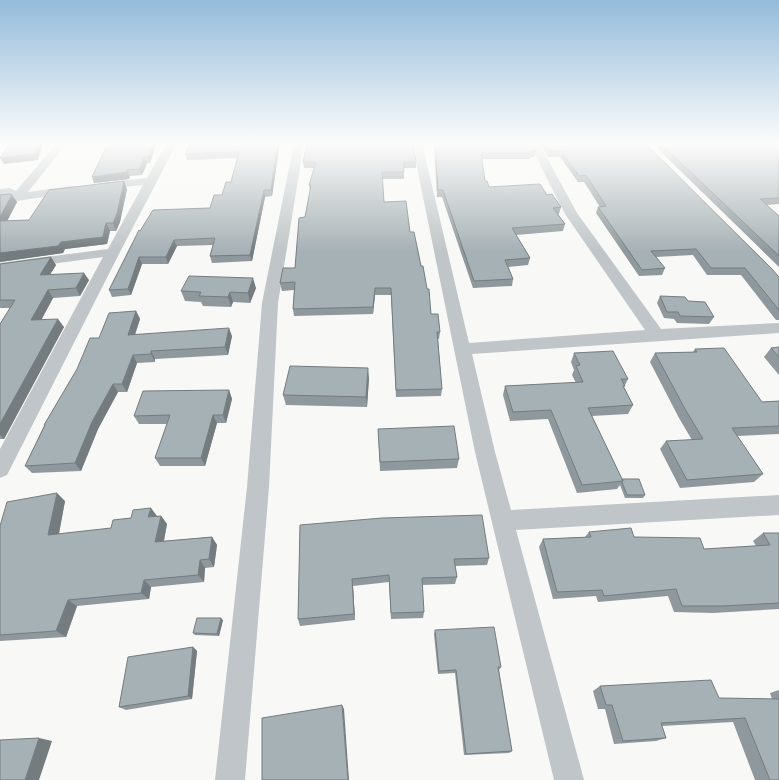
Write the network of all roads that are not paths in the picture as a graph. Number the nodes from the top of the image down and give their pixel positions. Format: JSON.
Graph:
{"nodes":[{"id":1,"x":32,"y":179,"type":"edge"},
{"id":2,"x":292,"y":179,"type":"edge"},
{"id":3,"x":425,"y":179,"type":"edge"},
{"id":4,"x":553,"y":179,"type":"edge"},
{"id":5,"x":150,"y":180,"type":"joint"},
{"id":6,"x":0,"y":193,"type":"edge"},
{"id":7,"x":17,"y":197,"type":"junction"},
{"id":8,"x":113,"y":252,"type":"junction"},
{"id":9,"x":0,"y":267,"type":"edge"},
{"id":10,"x":779,"y":328,"type":"edge"},
{"id":11,"x":656,"y":335,"type":"junction"},
{"id":12,"x":463,"y":349,"type":"junction"},
{"id":13,"x":0,"y":469,"type":"edge"},
{"id":14,"x":779,"y":505,"type":"edge"},
{"id":15,"x":502,"y":521,"type":"junction"},
{"id":16,"x":230,"y":780,"type":"edge"},
{"id":17,"x":569,"y":780,"type":"edge"}],
"edges":[{"from":1,"to":7,"type":"street"},
{"from":2,"to":16,"type":"street"},
{"from":3,"to":12,"type":"street"},
{"from":4,"to":11,"type":"street"},
{"from":5,"to":7,"type":"street"},
{"from":5,"to":8,"type":"street"},
{"from":6,"to":7,"type":"street"},
{"from":8,"to":9,"type":"street"},
{"from":8,"to":13,"type":"street"},
{"from":10,"to":11,"type":"street"},
{"from":11,"to":12,"type":"street"},
{"from":12,"to":15,"type":"street"},
{"from":14,"to":15,"type":"street"},
{"from":15,"to":17,"type":"street"}]}
